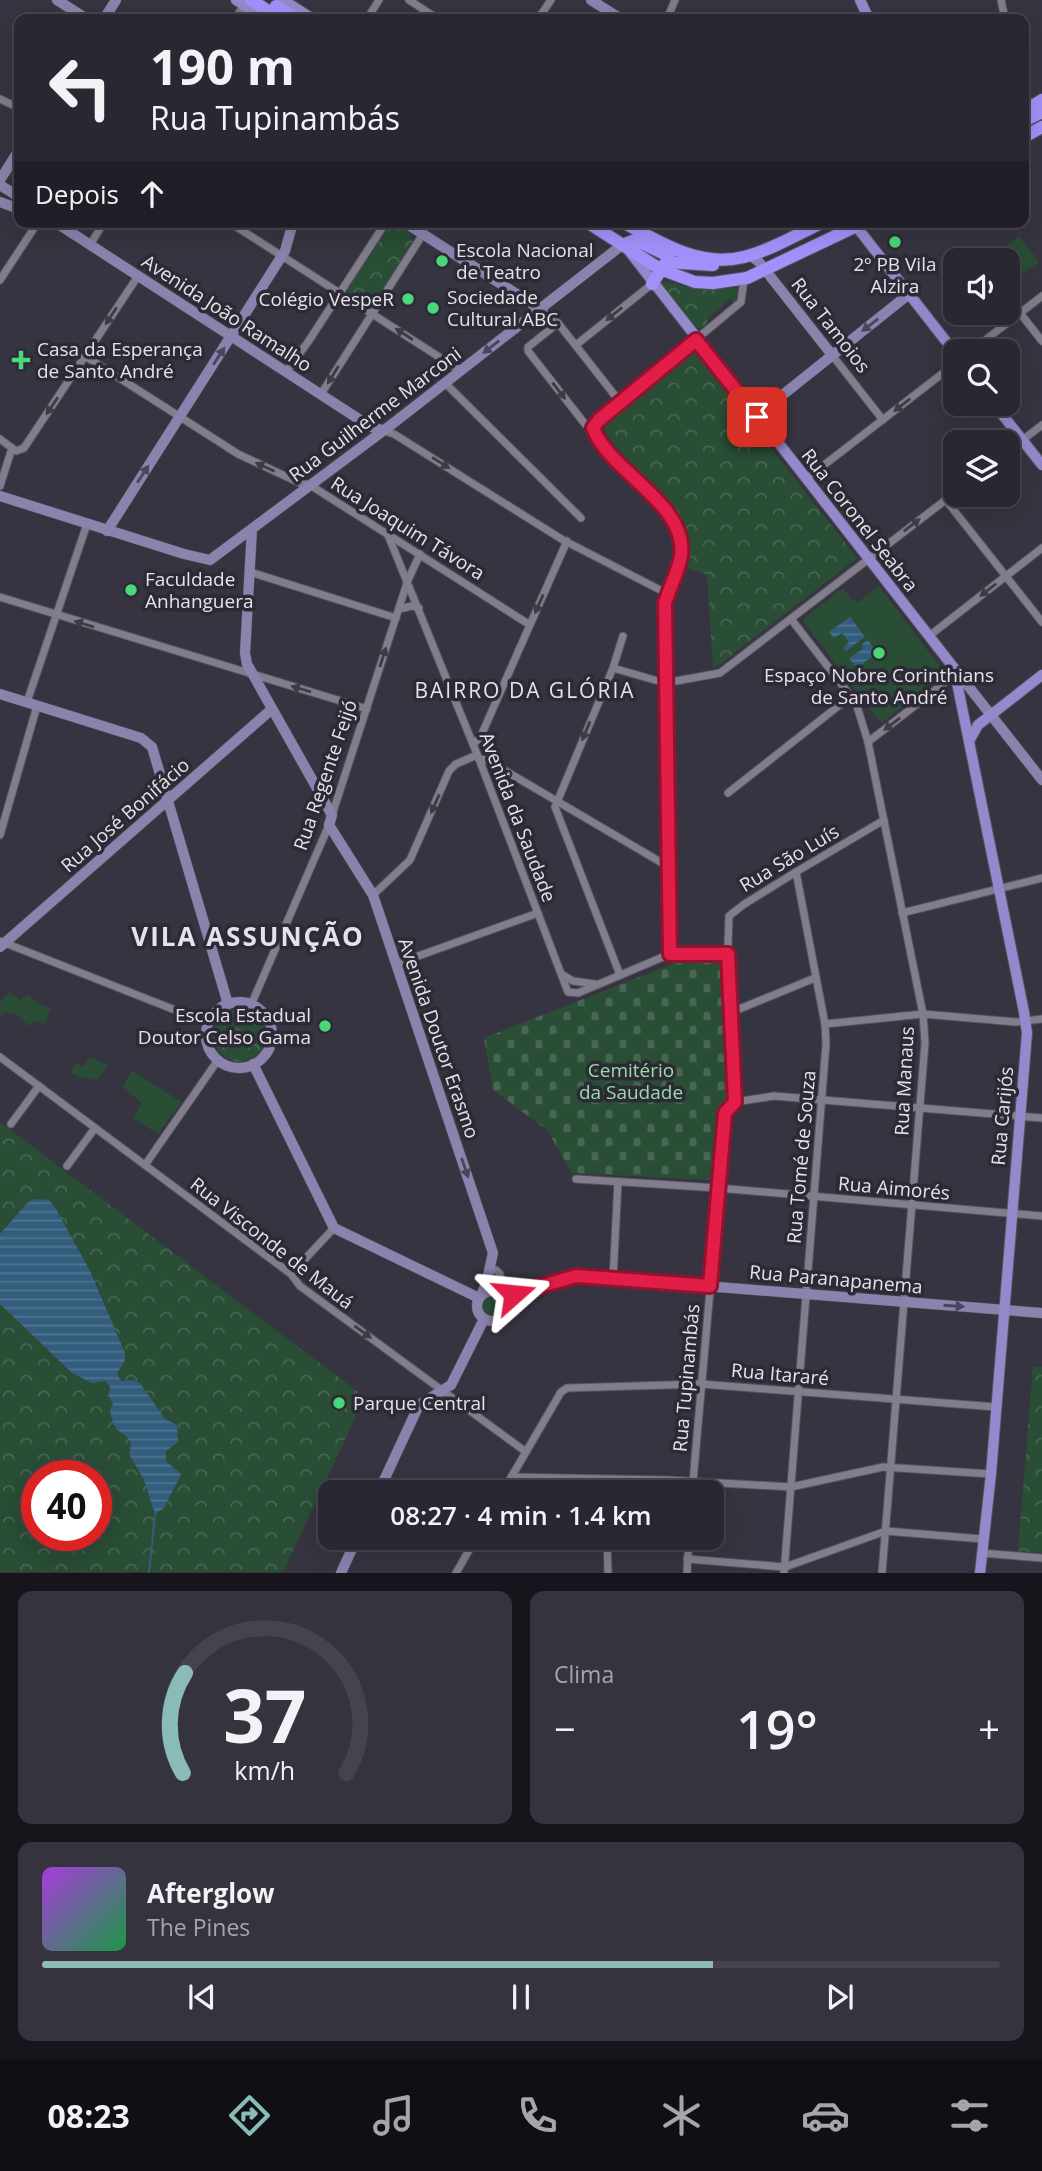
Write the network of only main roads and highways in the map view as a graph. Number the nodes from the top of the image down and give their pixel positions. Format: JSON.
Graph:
{"nodes":[{"id":1,"x":266,"y":0,"type":"edge"},
{"id":2,"x":283,"y":0,"type":"edge"},
{"id":3,"x":244,"y":2,"type":"edge"},
{"id":4,"x":259,"y":14,"type":"edge"},
{"id":5,"x":270,"y":14,"type":"edge"},
{"id":6,"x":288,"y":14,"type":"edge"},
{"id":7,"x":305,"y":14,"type":"edge"},
{"id":8,"x":596,"y":228,"type":"edge"},
{"id":9,"x":633,"y":228,"type":"edge"},
{"id":10,"x":810,"y":228,"type":"edge"},
{"id":11,"x":850,"y":228,"type":"edge"},
{"id":12,"x":861,"y":228,"type":"edge"},
{"id":13,"x":624,"y":246,"type":"junction"},
{"id":14,"x":730,"y":259,"type":"junction"},
{"id":15,"x":685,"y":263,"type":"junction"},
{"id":16,"x":660,"y":269,"type":"junction"},
{"id":17,"x":652,"y":284,"type":"junction"},
{"id":18,"x":944,"y":339,"type":"edge"},
{"id":19,"x":1003,"y":416,"type":"edge"},
{"id":20,"x":1042,"y":465,"type":"edge"},
{"id":21,"x":955,"y":673,"type":"joint"},
{"id":22,"x":1042,"y":675,"type":"edge"},
{"id":23,"x":963,"y":716,"type":"junction"},
{"id":24,"x":978,"y":725,"type":"junction"},
{"id":25,"x":969,"y":744,"type":"junction"},
{"id":26,"x":979,"y":1573,"type":"edge"}],
"edges":[{"from":1,"to":6,"type":"highway"},
{"from":2,"to":7,"type":"main road"},
{"from":3,"to":4,"type":"main road"},
{"from":3,"to":5,"type":"highway"},
{"from":8,"to":13,"type":"highway"},
{"from":9,"to":14,"type":"highway"},
{"from":10,"to":14,"type":"highway"},
{"from":11,"to":16,"type":"highway"},
{"from":12,"to":18,"type":"main road"},
{"from":13,"to":15,"type":"highway"},
{"from":13,"to":16,"type":"highway"},
{"from":13,"to":17,"type":"main road","name":"Rua Coronel Seabra"},
{"from":14,"to":15,"type":"highway"},
{"from":15,"to":16,"type":"highway"},
{"from":16,"to":17,"type":"highway"},
{"from":17,"to":21,"type":"main road","name":"Rua Coronel Seabra"},
{"from":19,"to":20,"type":"main road"},
{"from":21,"to":23,"type":"main road","name":"Rua Carijós"},
{"from":22,"to":24,"type":"main road"},
{"from":23,"to":24,"type":"main road"},
{"from":23,"to":25,"type":"main road","name":"Rua Carijós"},
{"from":24,"to":25,"type":"main road"},
{"from":25,"to":26,"type":"main road","name":"Rua Carijós"}]}
